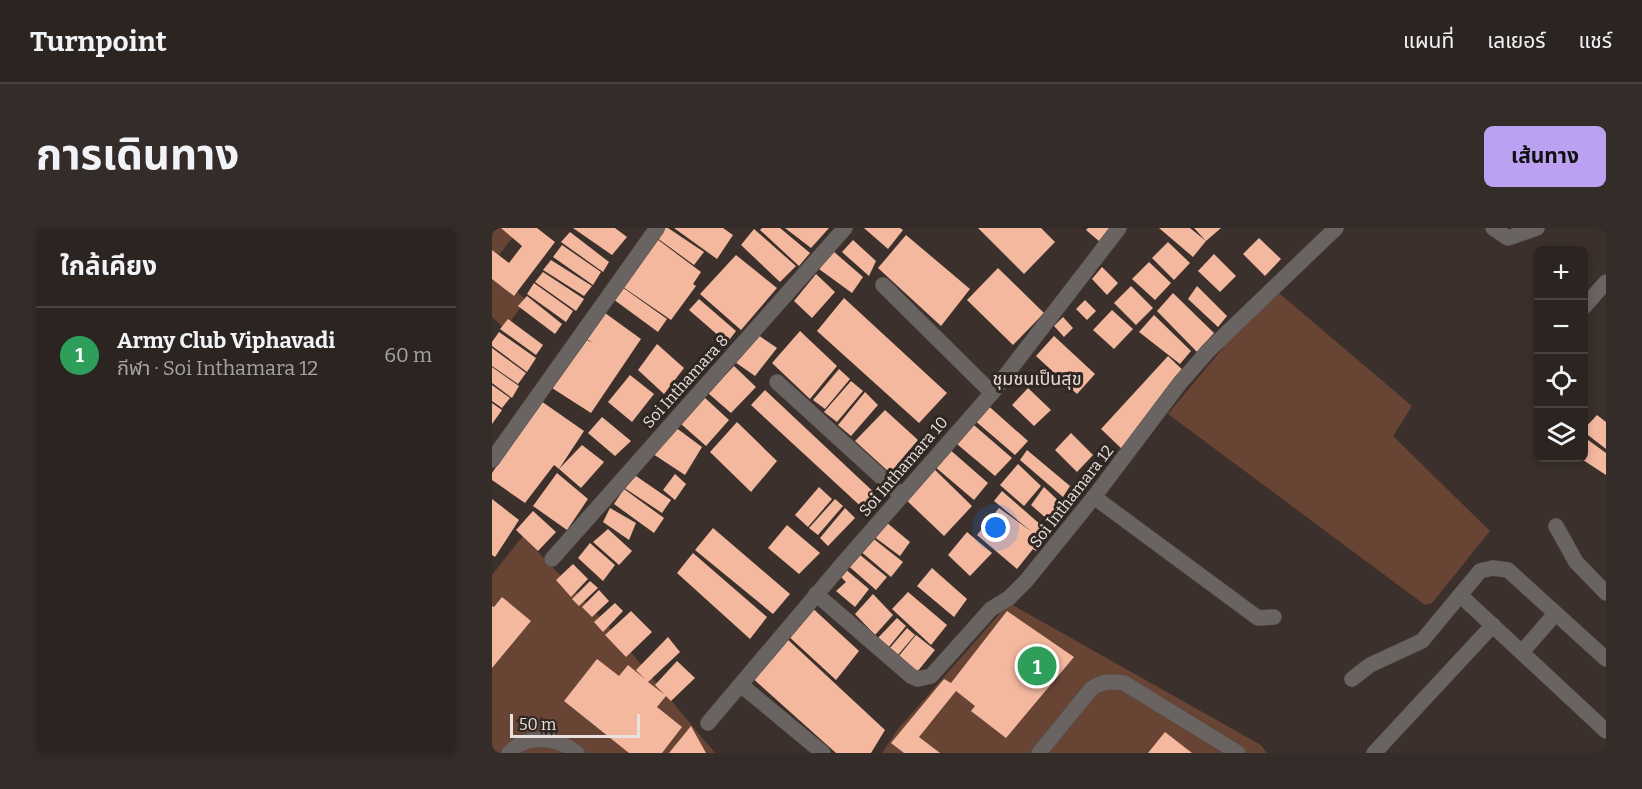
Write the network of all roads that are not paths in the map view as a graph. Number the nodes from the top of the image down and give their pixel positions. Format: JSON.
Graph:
{"nodes":[{"id":1,"x":657,"y":228,"type":"edge"},
{"id":2,"x":845,"y":228,"type":"edge"},
{"id":3,"x":1119,"y":228,"type":"edge"},
{"id":4,"x":1336,"y":228,"type":"edge"},
{"id":5,"x":1493,"y":228,"type":"edge"},
{"id":6,"x":1537,"y":228,"type":"edge"},
{"id":7,"x":1606,"y":282,"type":"edge"},
{"id":8,"x":883,"y":285,"type":"dead end"},
{"id":9,"x":1588,"y":303,"type":"edge"},
{"id":10,"x":777,"y":382,"type":"dead end"},
{"id":11,"x":992,"y":393,"type":"junction"},
{"id":12,"x":492,"y":460,"type":"edge"},
{"id":13,"x":902,"y":495,"type":"junction"},
{"id":14,"x":1095,"y":497,"type":"junction"},
{"id":15,"x":1556,"y":526,"type":"dead end"},
{"id":16,"x":552,"y":559,"type":"dead end"},
{"id":17,"x":1606,"y":593,"type":"edge"},
{"id":18,"x":816,"y":594,"type":"junction"},
{"id":19,"x":1460,"y":595,"type":"junction"},
{"id":20,"x":1555,"y":614,"type":"junction"},
{"id":21,"x":1274,"y":617,"type":"dead end"},
{"id":22,"x":1493,"y":625,"type":"junction"},
{"id":23,"x":1522,"y":652,"type":"junction"},
{"id":24,"x":1606,"y":659,"type":"edge"},
{"id":25,"x":1352,"y":679,"type":"dead end"},
{"id":26,"x":741,"y":685,"type":"junction"},
{"id":27,"x":708,"y":723,"type":"dead end"},
{"id":28,"x":1606,"y":731,"type":"edge"},
{"id":29,"x":509,"y":753,"type":"edge"},
{"id":30,"x":577,"y":753,"type":"edge"},
{"id":31,"x":823,"y":753,"type":"edge"},
{"id":32,"x":1039,"y":753,"type":"edge"},
{"id":33,"x":1238,"y":753,"type":"edge"},
{"id":34,"x":1374,"y":753,"type":"edge"}],
"edges":[{"from":1,"to":12,"type":"street"},
{"from":2,"to":16,"type":"street","name":"Soi Inthamara 8"},
{"from":3,"to":11,"type":"street","name":"Soi Inthamara 10"},
{"from":4,"to":14,"type":"street","name":"Soi Inthamara 12"},
{"from":5,"to":6,"type":"street"},
{"from":7,"to":9,"type":"street"},
{"from":8,"to":11,"type":"street"},
{"from":10,"to":13,"type":"street"},
{"from":11,"to":13,"type":"street","name":"Soi Inthamara 10"},
{"from":13,"to":18,"type":"street","name":"Soi Inthamara 10"},
{"from":14,"to":18,"type":"street","name":"Soi Inthamara 12"},
{"from":14,"to":21,"type":"street"},
{"from":15,"to":17,"type":"street"},
{"from":18,"to":26,"type":"street","name":"Soi Inthamara 10"},
{"from":19,"to":20,"type":"street"},
{"from":19,"to":22,"type":"street"},
{"from":19,"to":25,"type":"street"},
{"from":20,"to":23,"type":"street"},
{"from":20,"to":24,"type":"street"},
{"from":22,"to":23,"type":"street"},
{"from":22,"to":34,"type":"street"},
{"from":23,"to":28,"type":"street"},
{"from":26,"to":27,"type":"street","name":"Soi Inthamara 10"},
{"from":26,"to":31,"type":"street"},
{"from":29,"to":30,"type":"street"},
{"from":32,"to":33,"type":"street"}]}
